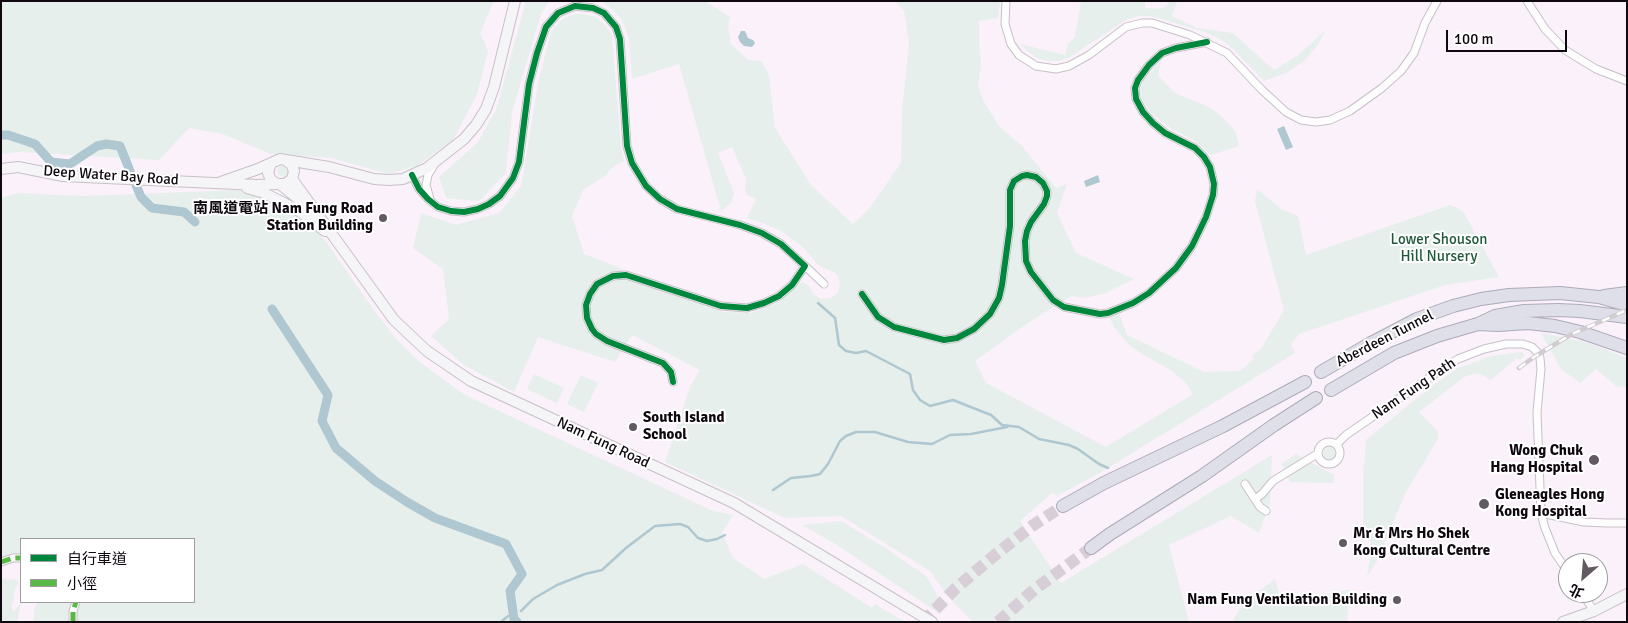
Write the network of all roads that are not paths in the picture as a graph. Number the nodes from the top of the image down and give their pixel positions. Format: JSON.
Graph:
{"nodes":[{"id":1,"x":515,"y":1,"type":"edge"},
{"id":2,"x":1006,"y":1,"type":"edge"},
{"id":3,"x":1438,"y":1,"type":"edge"},
{"id":4,"x":1527,"y":1,"type":"edge"},
{"id":5,"x":1207,"y":42,"type":"junction"},
{"id":6,"x":1627,"y":81,"type":"edge"},
{"id":7,"x":285,"y":160,"type":"junction"},
{"id":8,"x":437,"y":160,"type":"junction"},
{"id":9,"x":271,"y":163,"type":"junction"},
{"id":10,"x":329,"y":167,"type":"junction"},
{"id":11,"x":1,"y":169,"type":"edge"},
{"id":12,"x":412,"y":176,"type":"junction"},
{"id":13,"x":293,"y":177,"type":"junction"},
{"id":14,"x":221,"y":182,"type":"junction"},
{"id":15,"x":279,"y":185,"type":"junction"},
{"id":16,"x":433,"y":203,"type":"junction"},
{"id":17,"x":318,"y":215,"type":"junction"},
{"id":18,"x":341,"y":246,"type":"junction"},
{"id":19,"x":805,"y":266,"type":"junction"},
{"id":20,"x":824,"y":284,"type":"dead end"},
{"id":21,"x":862,"y":294,"type":"dead end"},
{"id":22,"x":1627,"y":294,"type":"edge"},
{"id":23,"x":1599,"y":296,"type":"junction"},
{"id":24,"x":1627,"y":305,"type":"edge"},
{"id":25,"x":1627,"y":317,"type":"edge"},
{"id":26,"x":1478,"y":324,"type":"junction"},
{"id":27,"x":1627,"y":348,"type":"edge"},
{"id":28,"x":1321,"y":372,"type":"dead end"},
{"id":29,"x":673,"y":382,"type":"dead end"},
{"id":30,"x":1305,"y":382,"type":"dead end"},
{"id":31,"x":1331,"y":390,"type":"dead end"},
{"id":32,"x":1316,"y":398,"type":"dead end"},
{"id":33,"x":1336,"y":444,"type":"junction"},
{"id":34,"x":1317,"y":454,"type":"junction"},
{"id":35,"x":1245,"y":484,"type":"dead end"},
{"id":36,"x":1255,"y":499,"type":"junction"},
{"id":37,"x":1063,"y":506,"type":"tunnel mouth"},
{"id":38,"x":1266,"y":511,"type":"dead end"},
{"id":39,"x":1541,"y":513,"type":"junction"},
{"id":40,"x":1627,"y":523,"type":"edge"},
{"id":41,"x":1091,"y":548,"type":"tunnel mouth"},
{"id":42,"x":1558,"y":557,"type":"edge"},
{"id":43,"x":20,"y":558,"type":"edge"},
{"id":44,"x":1,"y":562,"type":"edge"},
{"id":45,"x":1627,"y":594,"type":"edge"},
{"id":46,"x":76,"y":603,"type":"edge"},
{"id":47,"x":1589,"y":603,"type":"edge"},
{"id":48,"x":1594,"y":611,"type":"junction"},
{"id":49,"x":73,"y":622,"type":"edge"},
{"id":50,"x":932,"y":622,"type":"edge"},
{"id":51,"x":1562,"y":622,"type":"edge"}],
"edges":[{"from":1,"to":8,"type":"main road"},
{"from":2,"to":5,"type":"street"},
{"from":3,"to":5,"type":"street"},
{"from":4,"to":6,"type":"street"},
{"from":5,"to":21,"type":"street"},
{"from":7,"to":9,"type":"main road"},
{"from":7,"to":10,"type":"main road"},
{"from":7,"to":13,"type":"main road"},
{"from":8,"to":12,"type":"main road"},
{"from":8,"to":16,"type":"street"},
{"from":9,"to":14,"type":"main road","name":"Deep Water Bay Road"},
{"from":9,"to":15,"type":"main road"},
{"from":10,"to":12,"type":"main road"},
{"from":10,"to":13,"type":"main road"},
{"from":11,"to":14,"type":"main road","name":"Deep Water Bay Road"},
{"from":12,"to":16,"type":"street"},
{"from":13,"to":15,"type":"main road"},
{"from":13,"to":17,"type":"main road","name":"Nam Fung Road"},
{"from":14,"to":15,"type":"main road","name":"Deep Water Bay Road"},
{"from":14,"to":18,"type":"main road"},
{"from":15,"to":17,"type":"main road","name":"Nam Fung Road"},
{"from":16,"to":19,"type":"street"},
{"from":17,"to":18,"type":"main road","name":"Nam Fung Road"},
{"from":18,"to":50,"type":"main road","name":"Nam Fung Road"},
{"from":19,"to":20,"type":"street"},
{"from":19,"to":29,"type":"street"},
{"from":22,"to":23,"type":"highway"},
{"from":23,"to":24,"type":"highway","name":"Aberdeen Tunnel"},
{"from":23,"to":28,"type":"highway","name":"Aberdeen Tunnel"},
{"from":25,"to":26,"type":"highway","name":"Aberdeen Tunnel"},
{"from":26,"to":27,"type":"highway"},
{"from":26,"to":31,"type":"highway","name":"Aberdeen Tunnel"},
{"from":30,"to":37,"type":"highway"},
{"from":32,"to":41,"type":"highway"},
{"from":33,"to":34,"type":"street","name":"Nam Fung Path"},
{"from":33,"to":34,"type":"street"},
{"from":33,"to":39,"type":"street","name":"Nam Fung Path"},
{"from":34,"to":36,"type":"street","name":"Nam Fung Path"},
{"from":35,"to":36,"type":"street"},
{"from":36,"to":38,"type":"street"},
{"from":39,"to":40,"type":"street"},
{"from":39,"to":42,"type":"street","name":"Nam Fung Path"},
{"from":43,"to":44,"type":"street"},
{"from":45,"to":48,"type":"main road"},
{"from":46,"to":49,"type":"street"},
{"from":47,"to":48,"type":"street"},
{"from":48,"to":51,"type":"main road"}]}
